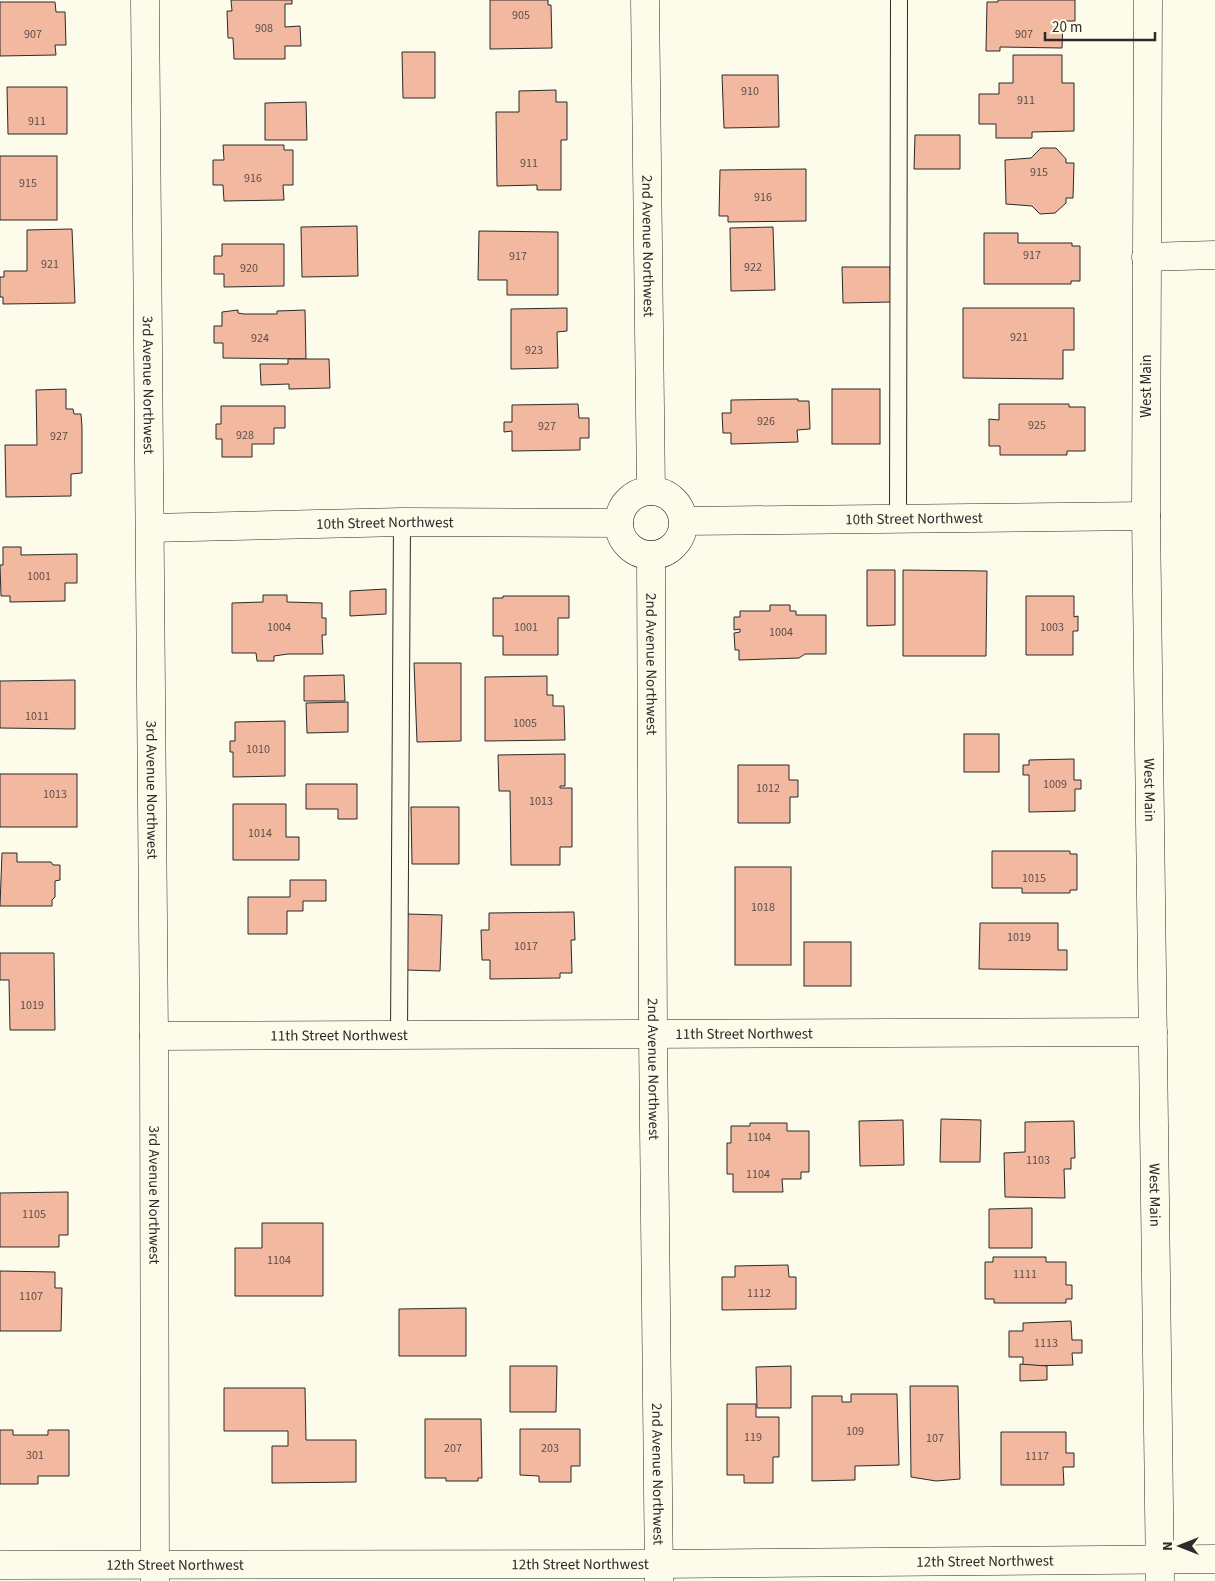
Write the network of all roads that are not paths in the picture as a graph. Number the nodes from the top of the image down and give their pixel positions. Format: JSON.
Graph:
{"nodes":[{"id":1,"x":145,"y":0,"type":"edge"},
{"id":2,"x":646,"y":0,"type":"edge"},
{"id":3,"x":899,"y":0,"type":"edge"},
{"id":4,"x":1148,"y":0,"type":"edge"},
{"id":5,"x":1215,"y":255,"type":"edge"},
{"id":6,"x":1146,"y":257,"type":"junction"},
{"id":7,"x":651,"y":491,"type":"junction"},
{"id":8,"x":1146,"y":516,"type":"junction"},
{"id":9,"x":898,"y":518,"type":"junction"},
{"id":10,"x":683,"y":521,"type":"junction"},
{"id":11,"x":402,"y":522,"type":"junction"},
{"id":12,"x":620,"y":522,"type":"junction"},
{"id":13,"x":150,"y":528,"type":"junction"},
{"id":14,"x":651,"y":556,"type":"junction"},
{"id":15,"x":1153,"y":1032,"type":"junction"},
{"id":16,"x":399,"y":1035,"type":"junction"},
{"id":17,"x":154,"y":1036,"type":"junction"},
{"id":18,"x":652,"y":1036,"type":"junction"},
{"id":19,"x":1215,"y":1559,"type":"edge"},
{"id":20,"x":0,"y":1565,"type":"edge"},
{"id":21,"x":1160,"y":1570,"type":"edge"},
{"id":22,"x":659,"y":1572,"type":"edge"},
{"id":23,"x":155,"y":1573,"type":"edge"}],
"edges":[{"from":1,"to":13,"type":"street","name":"3rd Avenue Northwest"},
{"from":2,"to":7,"type":"street","name":"2nd Avenue Northwest"},
{"from":3,"to":9,"type":"lane"},
{"from":4,"to":6,"type":"street","name":"West Main"},
{"from":5,"to":6,"type":"street"},
{"from":6,"to":8,"type":"street","name":"West Main"},
{"from":7,"to":10,"type":"street"},
{"from":7,"to":12,"type":"street"},
{"from":8,"to":9,"type":"street","name":"10th Street Northwest"},
{"from":8,"to":15,"type":"street","name":"West Main"},
{"from":9,"to":10,"type":"street","name":"10th Street Northwest"},
{"from":10,"to":14,"type":"street"},
{"from":11,"to":12,"type":"street","name":"10th Street Northwest"},
{"from":11,"to":13,"type":"street","name":"10th Street Northwest"},
{"from":11,"to":16,"type":"lane"},
{"from":12,"to":14,"type":"street"},
{"from":13,"to":17,"type":"street","name":"3rd Avenue Northwest"},
{"from":14,"to":18,"type":"street","name":"2nd Avenue Northwest"},
{"from":15,"to":18,"type":"street","name":"11th Street Northwest"},
{"from":15,"to":21,"type":"street","name":"West Main"},
{"from":16,"to":17,"type":"street","name":"11th Street Northwest"},
{"from":16,"to":18,"type":"street","name":"11th Street Northwest"},
{"from":17,"to":23,"type":"street","name":"3rd Avenue Northwest"},
{"from":18,"to":22,"type":"street","name":"2nd Avenue Northwest"},
{"from":19,"to":21,"type":"street","name":"12th Street Northwest"},
{"from":20,"to":23,"type":"street","name":"12th Street Northwest"},
{"from":21,"to":22,"type":"street","name":"12th Street Northwest"},
{"from":22,"to":23,"type":"street","name":"12th Street Northwest"}]}
